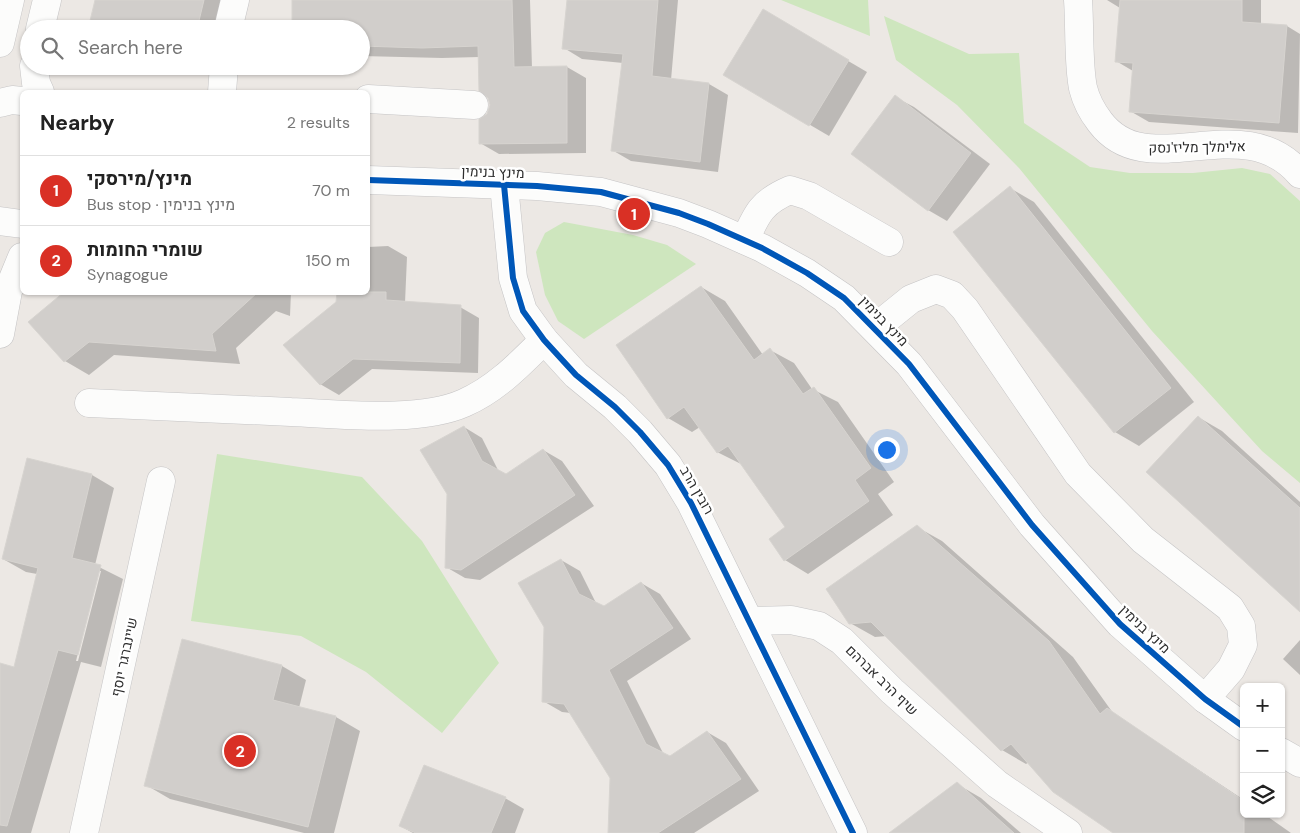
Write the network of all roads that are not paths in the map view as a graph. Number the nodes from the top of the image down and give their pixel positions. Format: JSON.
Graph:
{"nodes":[{"id":1,"x":10,"y":0,"type":"edge"},
{"id":2,"x":47,"y":0,"type":"edge"},
{"id":3,"x":235,"y":0,"type":"edge"},
{"id":4,"x":1078,"y":0,"type":"edge"},
{"id":5,"x":42,"y":20,"type":"edge"},
{"id":6,"x":230,"y":20,"type":"edge"},
{"id":7,"x":0,"y":42,"type":"edge"},
{"id":8,"x":35,"y":75,"type":"edge"},
{"id":9,"x":39,"y":90,"type":"edge"},
{"id":10,"x":370,"y":99,"type":"edge"},
{"id":11,"x":20,"y":101,"type":"edge"},
{"id":12,"x":0,"y":103,"type":"edge"},
{"id":13,"x":474,"y":105,"type":"dead end"},
{"id":14,"x":1300,"y":174,"type":"edge"},
{"id":15,"x":370,"y":180,"type":"edge"},
{"id":16,"x":504,"y":185,"type":"junction"},
{"id":17,"x":0,"y":222,"type":"edge"},
{"id":18,"x":20,"y":224,"type":"edge"},
{"id":19,"x":745,"y":240,"type":"junction"},
{"id":20,"x":888,"y":242,"type":"dead end"},
{"id":21,"x":20,"y":262,"type":"edge"},
{"id":22,"x":875,"y":328,"type":"junction"},
{"id":23,"x":0,"y":334,"type":"edge"},
{"id":24,"x":544,"y":340,"type":"junction"},
{"id":25,"x":90,"y":403,"type":"dead end"},
{"id":26,"x":161,"y":481,"type":"dead end"},
{"id":27,"x":749,"y":621,"type":"junction"},
{"id":28,"x":1205,"y":699,"type":"junction"},
{"id":29,"x":1240,"y":725,"type":"edge"},
{"id":30,"x":1285,"y":754,"type":"edge"},
{"id":31,"x":1300,"y":763,"type":"edge"},
{"id":32,"x":84,"y":833,"type":"edge"},
{"id":33,"x":853,"y":833,"type":"edge"},
{"id":34,"x":1068,"y":833,"type":"edge"}],
"edges":[{"from":1,"to":7,"type":"street"},
{"from":2,"to":5,"type":"street"},
{"from":3,"to":6,"type":"street"},
{"from":4,"to":14,"type":"street","name":"אלימלך מליז'נסק"},
{"from":8,"to":9,"type":"street"},
{"from":10,"to":13,"type":"street"},
{"from":11,"to":12,"type":"street"},
{"from":15,"to":16,"type":"street","name":"מינץ בנימין"},
{"from":16,"to":19,"type":"street","name":"מינץ בנימין"},
{"from":16,"to":24,"type":"street","name":"רובין הרב"},
{"from":17,"to":18,"type":"street"},
{"from":19,"to":20,"type":"street"},
{"from":19,"to":22,"type":"street","name":"מינץ בנימין"},
{"from":21,"to":23,"type":"street"},
{"from":22,"to":28,"type":"street","name":"מינץ בנימין"},
{"from":22,"to":28,"type":"street"},
{"from":24,"to":25,"type":"street"},
{"from":24,"to":27,"type":"street","name":"רובין הרב"},
{"from":26,"to":32,"type":"street","name":"שיינברגר יוסף"},
{"from":27,"to":33,"type":"street","name":"רובין הרב"},
{"from":27,"to":34,"type":"street","name":"שיף הרב אברהם"},
{"from":28,"to":29,"type":"street","name":"מינץ בנימין"},
{"from":30,"to":31,"type":"street"}]}
